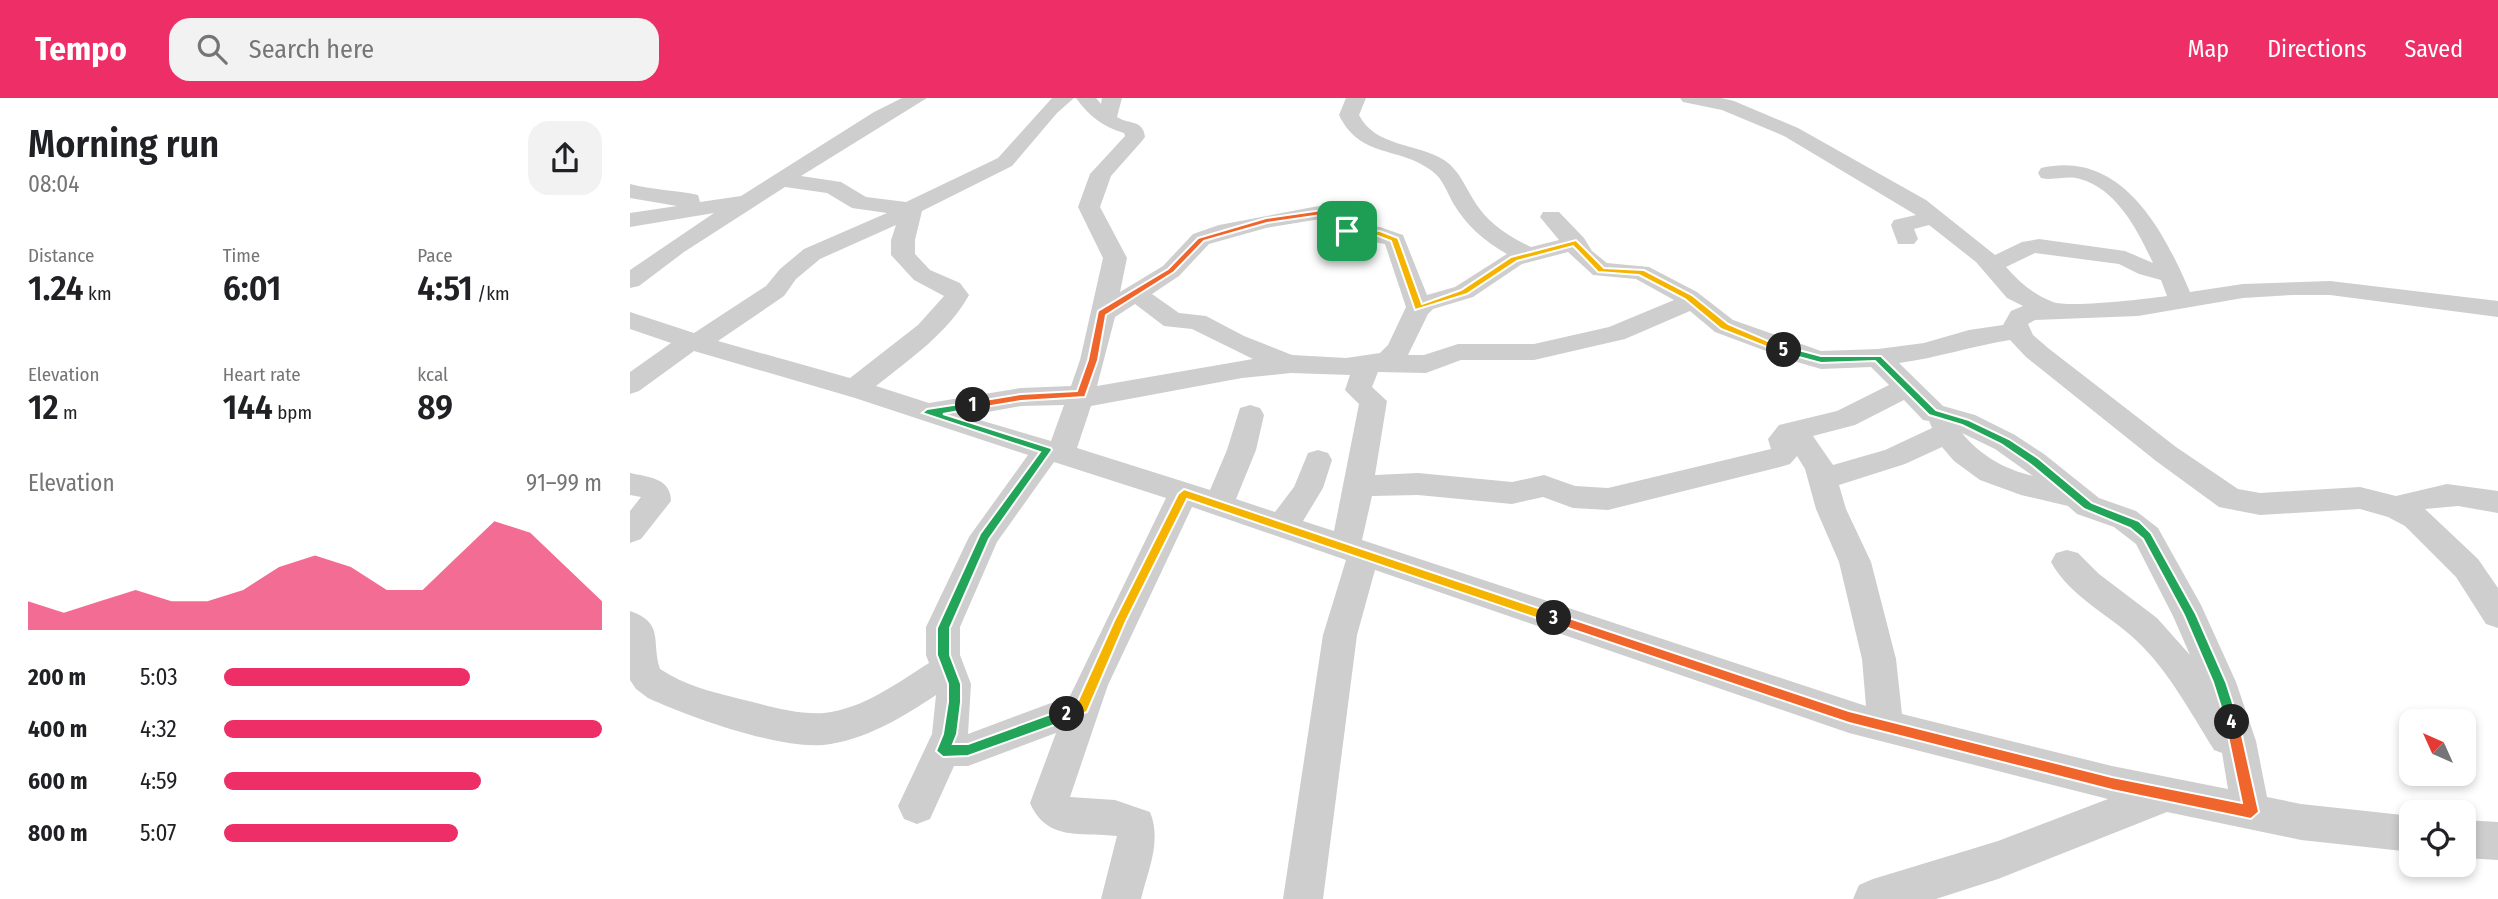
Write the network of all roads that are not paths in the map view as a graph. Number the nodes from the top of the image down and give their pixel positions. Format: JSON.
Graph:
{"nodes":[{"id":1,"x":917,"y":98,"type":"edge"},
{"id":2,"x":1064,"y":98,"type":"edge"},
{"id":3,"x":1086,"y":98,"type":"edge"},
{"id":4,"x":1356,"y":98,"type":"edge"},
{"id":5,"x":1690,"y":98,"type":"edge"},
{"id":6,"x":1110,"y":107,"type":"edge"},
{"id":7,"x":2049,"y":173,"type":"dead end"},
{"id":8,"x":781,"y":180,"type":"junction"},
{"id":9,"x":630,"y":191,"type":"edge"},
{"id":10,"x":749,"y":201,"type":"junction"},
{"id":11,"x":725,"y":204,"type":"junction"},
{"id":12,"x":910,"y":210,"type":"junction"},
{"id":13,"x":1551,"y":217,"type":"dead end"},
{"id":14,"x":1934,"y":217,"type":"junction"},
{"id":15,"x":630,"y":220,"type":"edge"},
{"id":16,"x":1906,"y":239,"type":"dead end"},
{"id":17,"x":1576,"y":243,"type":"junction"},
{"id":18,"x":1528,"y":255,"type":"junction"},
{"id":19,"x":1990,"y":265,"type":"junction"},
{"id":20,"x":2171,"y":275,"type":"junction"},
{"id":21,"x":631,"y":279,"type":"edge"},
{"id":22,"x":1136,"y":294,"type":"junction"},
{"id":23,"x":1693,"y":301,"type":"junction"},
{"id":24,"x":2182,"y":302,"type":"junction"},
{"id":25,"x":1419,"y":308,"type":"junction"},
{"id":26,"x":2498,"y":309,"type":"edge"},
{"id":27,"x":2050,"y":310,"type":"junction"},
{"id":28,"x":1102,"y":314,"type":"junction"},
{"id":29,"x":630,"y":320,"type":"edge"},
{"id":30,"x":2016,"y":331,"type":"junction"},
{"id":31,"x":694,"y":342,"type":"junction"},
{"id":32,"x":1911,"y":353,"type":"junction"},
{"id":33,"x":1878,"y":358,"type":"junction"},
{"id":34,"x":1093,"y":360,"type":"junction"},
{"id":35,"x":1291,"y":364,"type":"junction"},
{"id":36,"x":1373,"y":364,"type":"junction"},
{"id":37,"x":1158,"y":384,"type":"junction"},
{"id":38,"x":630,"y":385,"type":"edge"},
{"id":39,"x":854,"y":389,"type":"junction"},
{"id":40,"x":1080,"y":397,"type":"junction"},
{"id":41,"x":1929,"y":409,"type":"junction"},
{"id":42,"x":927,"y":413,"type":"junction"},
{"id":43,"x":1250,"y":415,"type":"dead end"},
{"id":44,"x":1794,"y":430,"type":"junction"},
{"id":45,"x":1054,"y":452,"type":"junction"},
{"id":46,"x":1318,"y":460,"type":"dead end"},
{"id":47,"x":1824,"y":480,"type":"junction"},
{"id":48,"x":630,"y":484,"type":"edge"},
{"id":49,"x":1359,"y":486,"type":"junction"},
{"id":50,"x":1184,"y":494,"type":"junction"},
{"id":51,"x":2498,"y":502,"type":"edge"},
{"id":52,"x":1218,"y":505,"type":"junction"},
{"id":53,"x":2398,"y":508,"type":"junction"},
{"id":54,"x":1280,"y":527,"type":"junction"},
{"id":55,"x":630,"y":531,"type":"edge"},
{"id":56,"x":1353,"y":552,"type":"junction"},
{"id":57,"x":2067,"y":562,"type":"dead end"},
{"id":58,"x":2487,"y":584,"type":"edge"},
{"id":59,"x":2498,"y":615,"type":"edge"},
{"id":60,"x":630,"y":625,"type":"edge"},
{"id":61,"x":947,"y":669,"type":"junction"},
{"id":62,"x":1082,"y":707,"type":"junction"},
{"id":63,"x":1884,"y":726,"type":"junction"},
{"id":64,"x":943,"y":751,"type":"junction"},
{"id":65,"x":2240,"y":756,"type":"junction"},
{"id":66,"x":2166,"y":794,"type":"junction"},
{"id":67,"x":917,"y":806,"type":"dead end"},
{"id":68,"x":2251,"y":812,"type":"junction"},
{"id":69,"x":2399,"y":833,"type":"edge"},
{"id":70,"x":2476,"y":840,"type":"edge"},
{"id":71,"x":2498,"y":841,"type":"edge"},
{"id":72,"x":1121,"y":899,"type":"edge"},
{"id":73,"x":1303,"y":899,"type":"edge"},
{"id":74,"x":1872,"y":899,"type":"edge"}],
"edges":[{"from":1,"to":8,"type":"street"},
{"from":2,"to":12,"type":"street"},
{"from":3,"to":6,"type":"street"},
{"from":4,"to":18,"type":"street"},
{"from":5,"to":14,"type":"street"},
{"from":6,"to":28,"type":"street"},
{"from":7,"to":20,"type":"street"},
{"from":8,"to":10,"type":"street"},
{"from":8,"to":12,"type":"street"},
{"from":9,"to":11,"type":"street"},
{"from":10,"to":11,"type":"street"},
{"from":10,"to":21,"type":"street"},
{"from":11,"to":15,"type":"street"},
{"from":12,"to":31,"type":"street"},
{"from":12,"to":39,"type":"street"},
{"from":13,"to":17,"type":"street"},
{"from":14,"to":16,"type":"street"},
{"from":14,"to":19,"type":"street"},
{"from":17,"to":18,"type":"street"},
{"from":17,"to":23,"type":"street"},
{"from":18,"to":25,"type":"street"},
{"from":19,"to":20,"type":"street"},
{"from":19,"to":27,"type":"street"},
{"from":20,"to":24,"type":"street"},
{"from":22,"to":25,"type":"street"},
{"from":22,"to":28,"type":"street"},
{"from":22,"to":35,"type":"street"},
{"from":23,"to":33,"type":"street"},
{"from":23,"to":36,"type":"street"},
{"from":24,"to":26,"type":"street"},
{"from":24,"to":27,"type":"street"},
{"from":25,"to":36,"type":"street"},
{"from":27,"to":30,"type":"street"},
{"from":28,"to":34,"type":"street"},
{"from":29,"to":31,"type":"street"},
{"from":30,"to":32,"type":"street"},
{"from":30,"to":53,"type":"street"},
{"from":31,"to":38,"type":"street"},
{"from":31,"to":39,"type":"street"},
{"from":32,"to":33,"type":"street"},
{"from":32,"to":41,"type":"street"},
{"from":33,"to":41,"type":"street"},
{"from":34,"to":37,"type":"street"},
{"from":34,"to":40,"type":"street"},
{"from":35,"to":36,"type":"street"},
{"from":35,"to":37,"type":"street"},
{"from":36,"to":49,"type":"street"},
{"from":37,"to":40,"type":"street"},
{"from":39,"to":42,"type":"street"},
{"from":40,"to":42,"type":"street"},
{"from":40,"to":45,"type":"street"},
{"from":41,"to":44,"type":"street"},
{"from":41,"to":47,"type":"street"},
{"from":41,"to":65,"type":"street"},
{"from":42,"to":45,"type":"street"},
{"from":43,"to":52,"type":"street"},
{"from":44,"to":47,"type":"street"},
{"from":44,"to":49,"type":"street"},
{"from":45,"to":50,"type":"street"},
{"from":45,"to":61,"type":"street"},
{"from":46,"to":54,"type":"street"},
{"from":47,"to":63,"type":"street"},
{"from":48,"to":55,"type":"street"},
{"from":49,"to":56,"type":"street"},
{"from":50,"to":52,"type":"street"},
{"from":50,"to":62,"type":"street"},
{"from":51,"to":53,"type":"street"},
{"from":52,"to":54,"type":"street"},
{"from":53,"to":58,"type":"street"},
{"from":54,"to":56,"type":"street"},
{"from":56,"to":63,"type":"street"},
{"from":56,"to":73,"type":"street"},
{"from":57,"to":65,"type":"street"},
{"from":58,"to":59,"type":"street"},
{"from":60,"to":61,"type":"street"},
{"from":61,"to":64,"type":"street"},
{"from":62,"to":64,"type":"street"},
{"from":62,"to":72,"type":"street"},
{"from":63,"to":66,"type":"street"},
{"from":64,"to":67,"type":"street"},
{"from":65,"to":68,"type":"street"},
{"from":66,"to":68,"type":"street"},
{"from":66,"to":74,"type":"street"},
{"from":68,"to":69,"type":"street"},
{"from":70,"to":71,"type":"street"}]}
